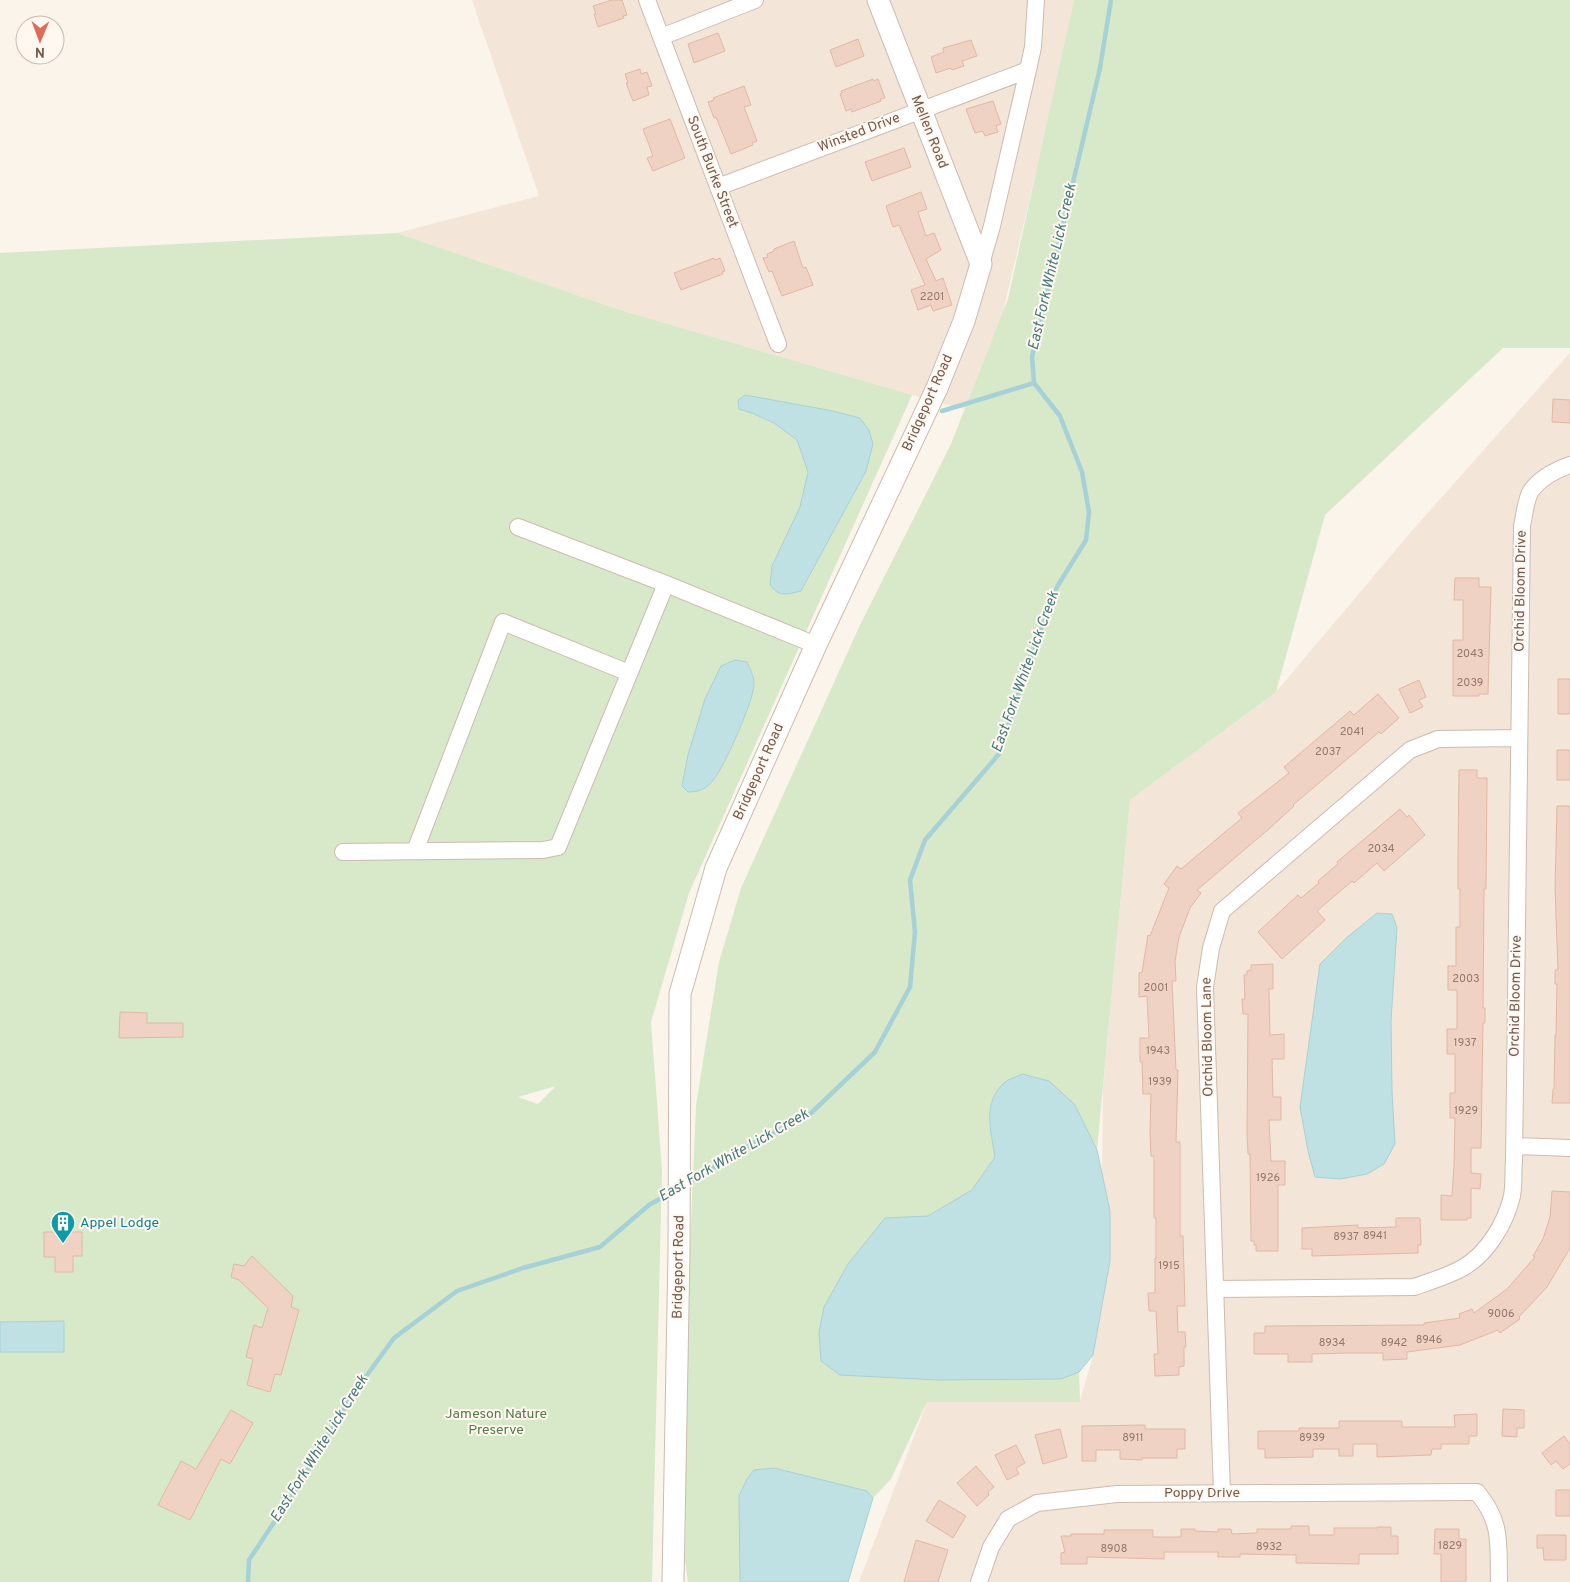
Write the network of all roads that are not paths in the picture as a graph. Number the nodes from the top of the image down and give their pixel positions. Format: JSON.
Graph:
{"nodes":[{"id":1,"x":647,"y":0,"type":"edge"},
{"id":2,"x":755,"y":0,"type":"edge"},
{"id":3,"x":878,"y":0,"type":"edge"},
{"id":4,"x":1036,"y":0,"type":"edge"},
{"id":5,"x":661,"y":37,"type":"junction"},
{"id":6,"x":1028,"y":70,"type":"junction"},
{"id":7,"x":920,"y":110,"type":"junction"},
{"id":8,"x":718,"y":187,"type":"junction"},
{"id":9,"x":981,"y":264,"type":"junction"},
{"id":10,"x":778,"y":344,"type":"dead end"},
{"id":11,"x":1563,"y":467,"type":"edge"},
{"id":12,"x":518,"y":528,"type":"dead end"},
{"id":13,"x":666,"y":584,"type":"junction"},
{"id":14,"x":816,"y":645,"type":"junction"},
{"id":15,"x":629,"y":673,"type":"junction"},
{"id":16,"x":1519,"y":738,"type":"junction"},
{"id":17,"x":415,"y":851,"type":"junction"},
{"id":18,"x":343,"y":852,"type":"dead end"},
{"id":19,"x":1514,"y":1146,"type":"junction"},
{"id":20,"x":1570,"y":1148,"type":"edge"},
{"id":21,"x":1215,"y":1289,"type":"junction"},
{"id":22,"x":1222,"y":1493,"type":"junction"},
{"id":23,"x":673,"y":1582,"type":"edge"},
{"id":24,"x":979,"y":1582,"type":"edge"},
{"id":25,"x":1498,"y":1582,"type":"edge"}],
"edges":[{"from":1,"to":5,"type":"street","name":"South Burke Street"},
{"from":2,"to":5,"type":"street"},
{"from":3,"to":7,"type":"street","name":"Mellen Road"},
{"from":4,"to":6,"type":"street","name":"Bridgeport Road"},
{"from":5,"to":8,"type":"street","name":"South Burke Street"},
{"from":6,"to":7,"type":"street","name":"Winsted Drive"},
{"from":6,"to":9,"type":"street","name":"Bridgeport Road"},
{"from":7,"to":8,"type":"street","name":"Winsted Drive"},
{"from":7,"to":9,"type":"street","name":"Mellen Road"},
{"from":8,"to":10,"type":"street","name":"South Burke Street"},
{"from":9,"to":14,"type":"street","name":"Bridgeport Road"},
{"from":11,"to":16,"type":"street","name":"Orchid Bloom Drive"},
{"from":12,"to":13,"type":"street"},
{"from":13,"to":14,"type":"street"},
{"from":13,"to":15,"type":"street"},
{"from":14,"to":23,"type":"street","name":"Bridgeport Road"},
{"from":15,"to":17,"type":"street"},
{"from":15,"to":17,"type":"street"},
{"from":16,"to":19,"type":"street","name":"Orchid Bloom Drive"},
{"from":16,"to":21,"type":"street","name":"Orchid Bloom Lane"},
{"from":17,"to":18,"type":"street"},
{"from":19,"to":20,"type":"street"},
{"from":19,"to":21,"type":"street","name":"Orchid Bloom Drive"},
{"from":21,"to":22,"type":"street","name":"Orchid Bloom Lane"},
{"from":22,"to":24,"type":"street","name":"Poppy Drive"},
{"from":22,"to":25,"type":"street","name":"Poppy Drive"}]}
